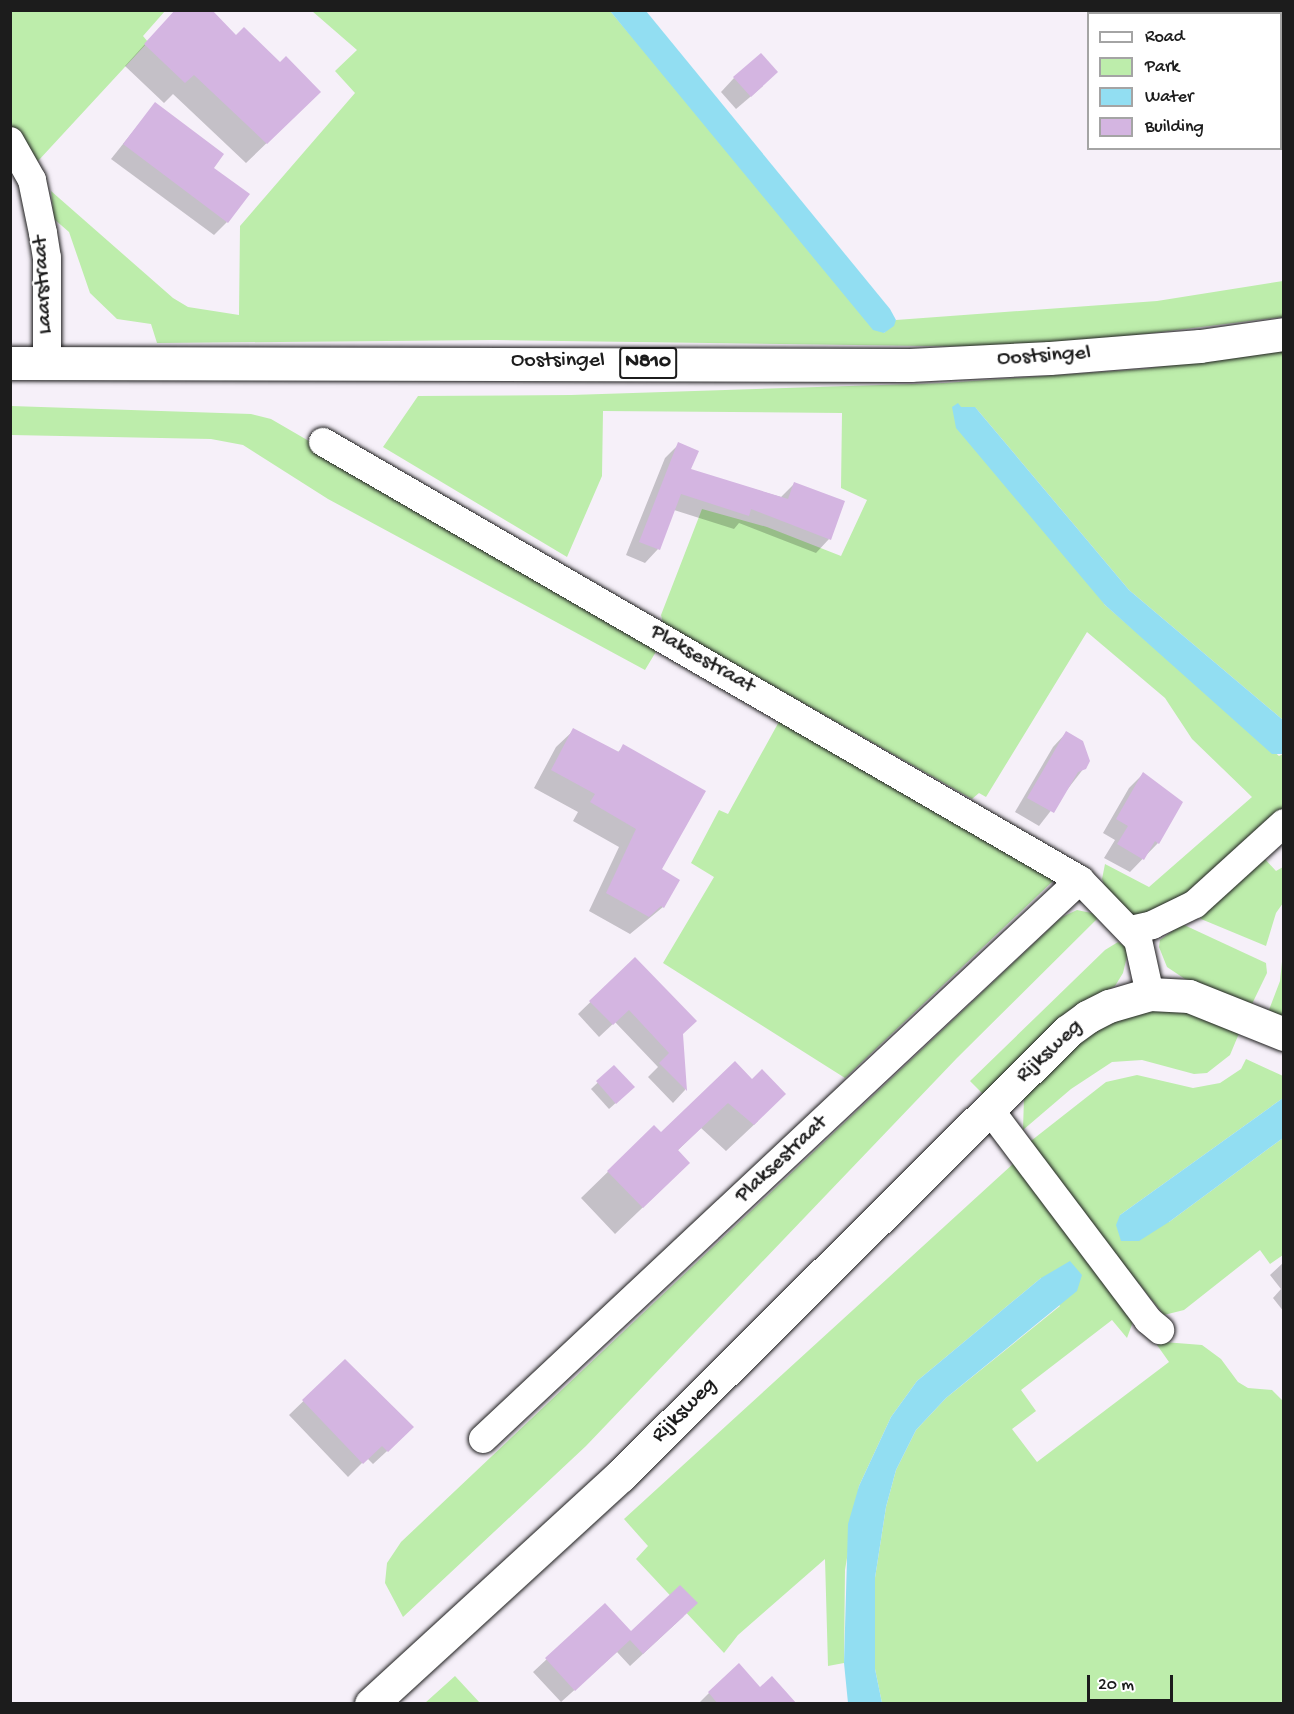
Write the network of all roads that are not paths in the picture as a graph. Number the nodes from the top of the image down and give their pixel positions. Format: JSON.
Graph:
{"nodes":[{"id":1,"x":10,"y":141,"type":"edge"},
{"id":2,"x":1284,"y":334,"type":"edge"},
{"id":3,"x":10,"y":363,"type":"edge"},
{"id":4,"x":47,"y":364,"type":"junction"},
{"id":5,"x":322,"y":442,"type":"dead end"},
{"id":6,"x":1284,"y":823,"type":"edge"},
{"id":7,"x":1080,"y":880,"type":"junction"},
{"id":8,"x":1131,"y":930,"type":"junction"},
{"id":9,"x":1150,"y":994,"type":"junction"},
{"id":10,"x":1284,"y":1034,"type":"edge"},
{"id":11,"x":990,"y":1110,"type":"junction"},
{"id":12,"x":1160,"y":1330,"type":"dead end"},
{"id":13,"x":483,"y":1439,"type":"dead end"},
{"id":14,"x":371,"y":1704,"type":"edge"}],
"edges":[{"from":1,"to":4,"type":"street","name":"Laarstraat"},
{"from":2,"to":4,"type":"main road","name":"Oostsingel","number":"N810"},
{"from":3,"to":4,"type":"main road","name":"Oostsingel","number":"N810"},
{"from":5,"to":7,"type":"street","name":"Plaksestraat"},
{"from":6,"to":8,"type":"street"},
{"from":7,"to":8,"type":"street","name":"Plaksestraat"},
{"from":7,"to":13,"type":"street","name":"Plaksestraat"},
{"from":8,"to":9,"type":"street","name":"Plaksestraat"},
{"from":9,"to":10,"type":"main road","name":"Rijksweg"},
{"from":9,"to":11,"type":"main road","name":"Rijksweg"},
{"from":11,"to":12,"type":"street"},
{"from":11,"to":14,"type":"main road","name":"Rijksweg"}]}
